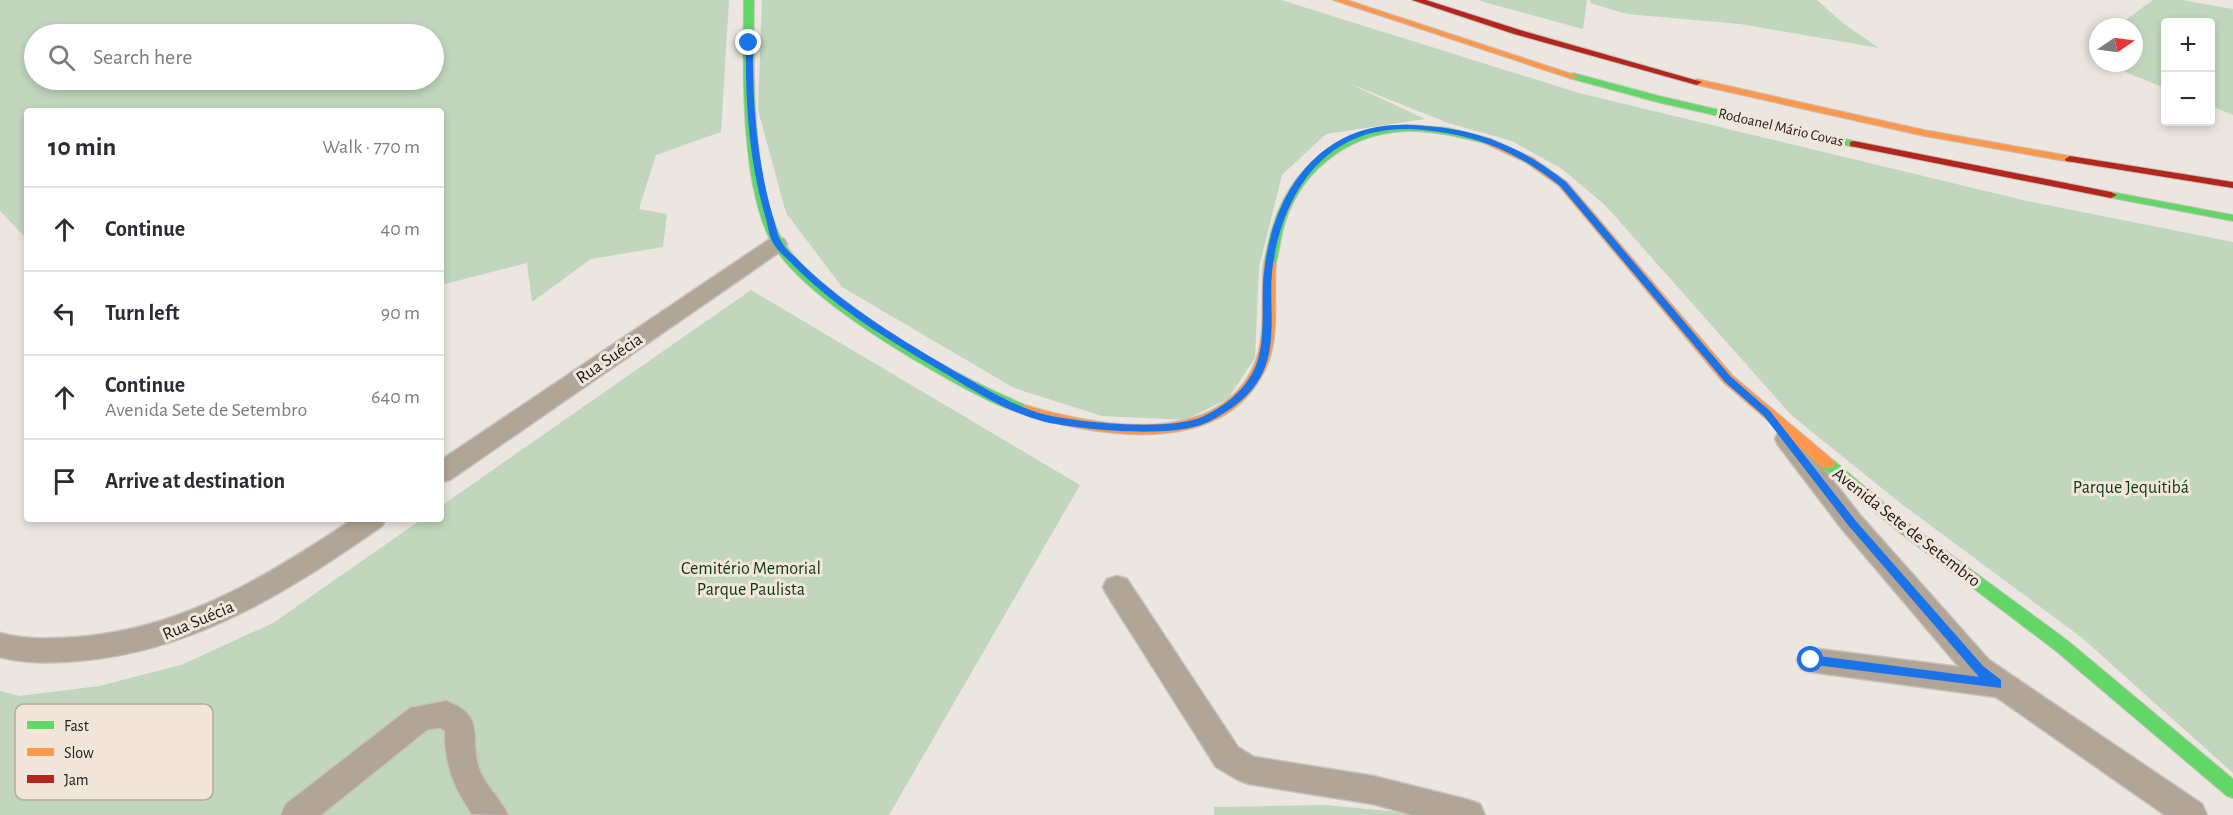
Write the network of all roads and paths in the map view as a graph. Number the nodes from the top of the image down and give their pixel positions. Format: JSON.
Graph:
{"nodes":[{"id":1,"x":749,"y":0,"type":"edge"},
{"id":2,"x":1338,"y":0,"type":"edge"},
{"id":3,"x":1417,"y":0,"type":"edge"},
{"id":4,"x":2233,"y":185,"type":"edge"},
{"id":5,"x":2233,"y":218,"type":"edge"},
{"id":6,"x":777,"y":244,"type":"junction"},
{"id":7,"x":1767,"y":413,"type":"junction"},
{"id":8,"x":444,"y":471,"type":"edge"},
{"id":9,"x":370,"y":522,"type":"edge"},
{"id":10,"x":1117,"y":587,"type":"dead end"},
{"id":11,"x":0,"y":645,"type":"edge"},
{"id":12,"x":1811,"y":660,"type":"dead end"},
{"id":13,"x":1996,"y":684,"type":"junction"},
{"id":14,"x":2233,"y":790,"type":"edge"},
{"id":15,"x":297,"y":815,"type":"edge"},
{"id":16,"x":492,"y":815,"type":"edge"},
{"id":17,"x":1469,"y":815,"type":"edge"},
{"id":18,"x":2191,"y":815,"type":"edge"}],
"edges":[{"from":1,"to":6,"type":"main road","name":"Avenida Sete de Setembro"},
{"from":2,"to":5,"type":"main road","name":"Rodoanel Mário Covas"},
{"from":3,"to":4,"type":"main road","name":"Rodoanel Mário Covas"},
{"from":6,"to":7,"type":"main road","name":"Avenida Sete de Setembro"},
{"from":6,"to":8,"type":"street","name":"Rua Suécia"},
{"from":7,"to":13,"type":"street"},
{"from":7,"to":14,"type":"main road","name":"Avenida Sete de Setembro"},
{"from":9,"to":11,"type":"street","name":"Rua Suécia"},
{"from":10,"to":17,"type":"street"},
{"from":12,"to":13,"type":"street"},
{"from":13,"to":18,"type":"street"},
{"from":15,"to":16,"type":"street"}]}
